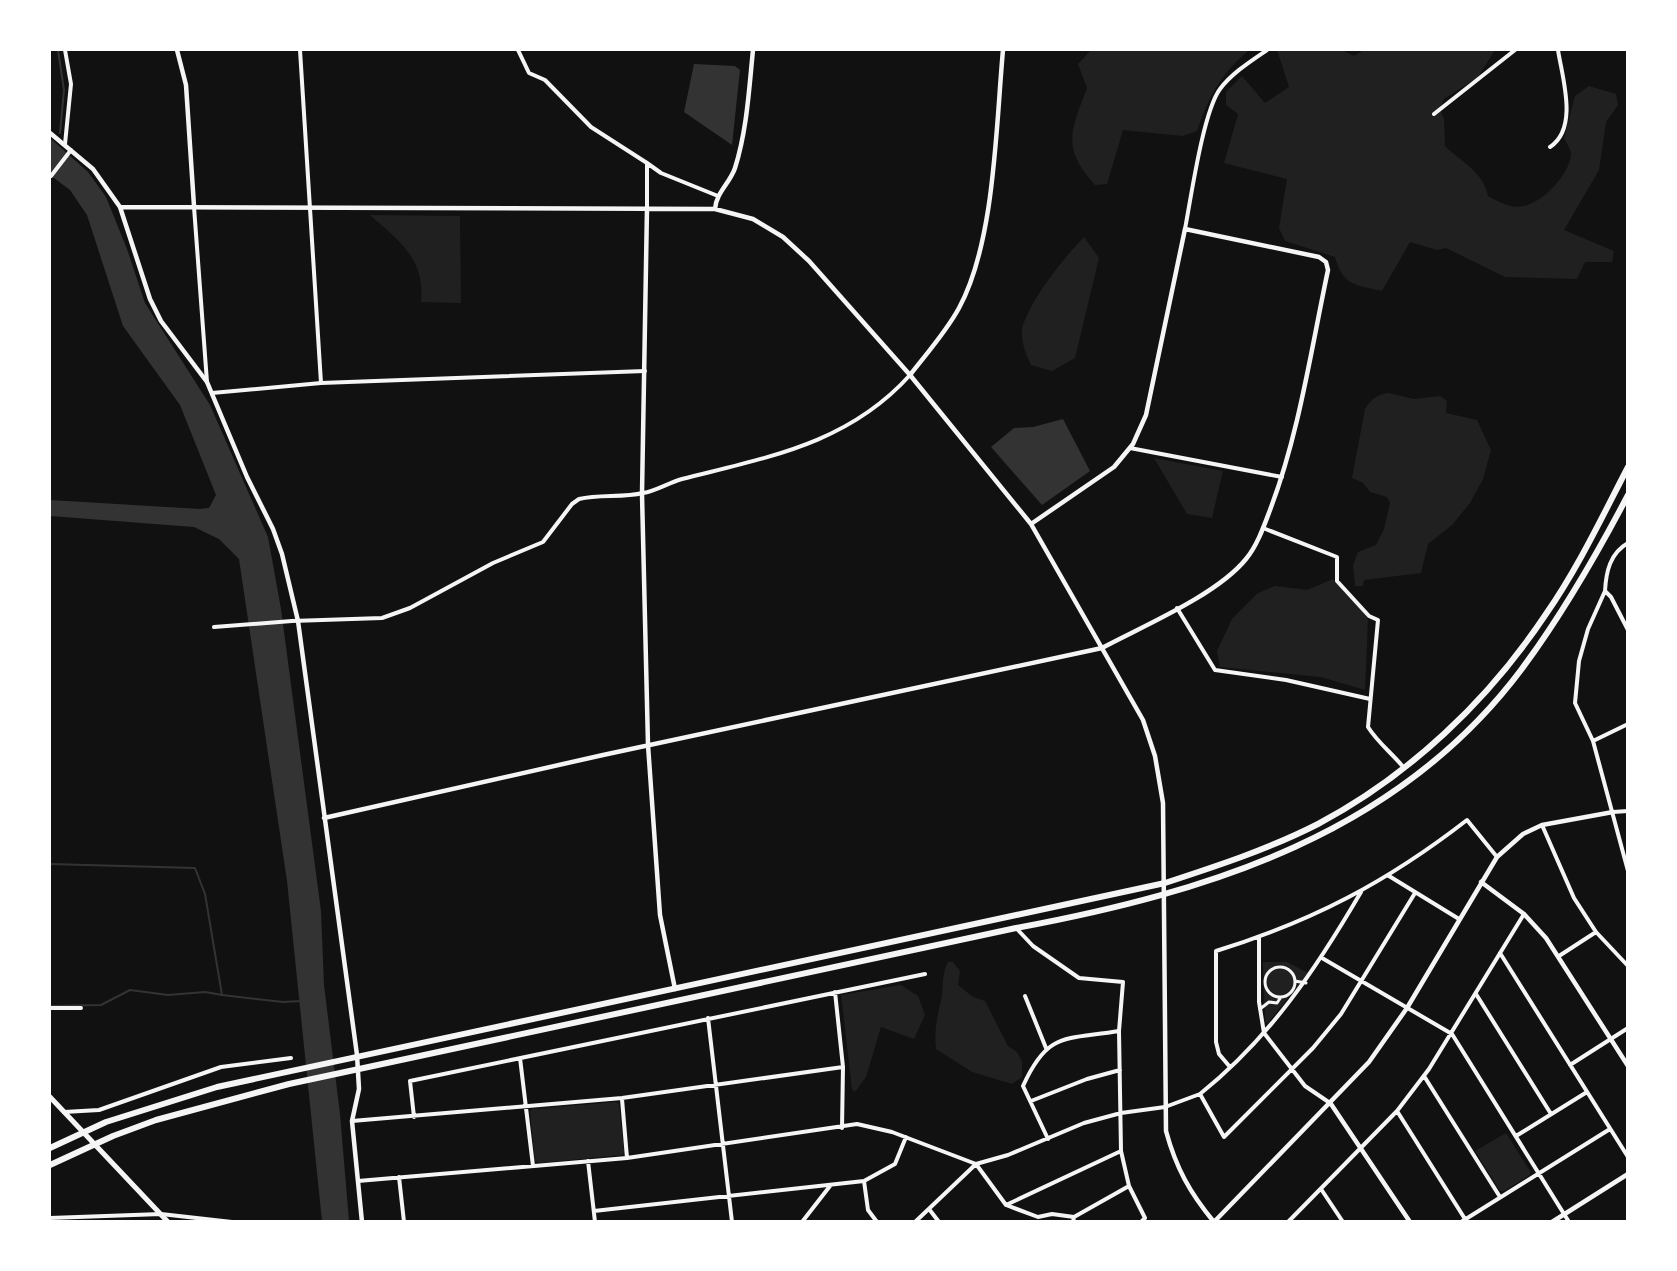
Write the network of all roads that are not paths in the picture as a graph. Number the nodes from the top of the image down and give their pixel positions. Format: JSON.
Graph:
{"nodes":[{"id":1,"x":65,"y":50,"type":"edge"},
{"id":2,"x":177,"y":50,"type":"edge"},
{"id":3,"x":300,"y":50,"type":"edge"},
{"id":4,"x":518,"y":50,"type":"edge"},
{"id":5,"x":753,"y":50,"type":"edge"},
{"id":6,"x":1003,"y":50,"type":"edge"},
{"id":7,"x":1267,"y":50,"type":"edge"},
{"id":8,"x":1515,"y":50,"type":"edge"},
{"id":9,"x":1558,"y":50,"type":"edge"},
{"id":10,"x":1434,"y":114,"type":"dead end"},
{"id":11,"x":50,"y":133,"type":"edge"},
{"id":12,"x":65,"y":144,"type":"junction"},
{"id":13,"x":1550,"y":147,"type":"dead end"},
{"id":14,"x":69,"y":151,"type":"junction"},
{"id":15,"x":647,"y":163,"type":"junction"},
{"id":16,"x":51,"y":176,"type":"dead end"},
{"id":17,"x":718,"y":196,"type":"junction"},
{"id":18,"x":194,"y":206,"type":"junction"},
{"id":19,"x":120,"y":207,"type":"junction"},
{"id":20,"x":308,"y":207,"type":"junction"},
{"id":21,"x":647,"y":208,"type":"junction"},
{"id":22,"x":715,"y":209,"type":"junction"},
{"id":23,"x":1185,"y":229,"type":"junction"},
{"id":24,"x":645,"y":371,"type":"junction"},
{"id":25,"x":910,"y":375,"type":"junction"},
{"id":26,"x":207,"y":382,"type":"junction"},
{"id":27,"x":321,"y":382,"type":"junction"},
{"id":28,"x":212,"y":393,"type":"junction"},
{"id":29,"x":1130,"y":448,"type":"junction"},
{"id":30,"x":1628,"y":467,"type":"edge"},
{"id":31,"x":1282,"y":477,"type":"junction"},
{"id":32,"x":642,"y":494,"type":"junction"},
{"id":33,"x":1628,"y":495,"type":"edge"},
{"id":34,"x":1031,"y":524,"type":"junction"},
{"id":35,"x":1263,"y":528,"type":"junction"},
{"id":36,"x":1628,"y":543,"type":"edge"},
{"id":37,"x":1605,"y":591,"type":"junction"},
{"id":38,"x":1177,"y":608,"type":"junction"},
{"id":39,"x":295,"y":621,"type":"junction"},
{"id":40,"x":214,"y":627,"type":"dead end"},
{"id":41,"x":1628,"y":630,"type":"edge"},
{"id":42,"x":1102,"y":648,"type":"junction"},
{"id":43,"x":1370,"y":699,"type":"junction"},
{"id":44,"x":1628,"y":724,"type":"edge"},
{"id":45,"x":1593,"y":741,"type":"junction"},
{"id":46,"x":648,"y":745,"type":"junction"},
{"id":47,"x":1404,"y":768,"type":"junction"},
{"id":48,"x":1628,"y":811,"type":"edge"},
{"id":49,"x":1612,"y":812,"type":"junction"},
{"id":50,"x":324,"y":818,"type":"junction"},
{"id":51,"x":1542,"y":825,"type":"junction"},
{"id":52,"x":1497,"y":857,"type":"junction"},
{"id":53,"x":1628,"y":871,"type":"edge"},
{"id":54,"x":1389,"y":876,"type":"junction"},
{"id":55,"x":1481,"y":882,"type":"junction"},
{"id":56,"x":1165,"y":883,"type":"junction"},
{"id":57,"x":1361,"y":892,"type":"junction"},
{"id":58,"x":1415,"y":892,"type":"junction"},
{"id":59,"x":1165,"y":895,"type":"junction"},
{"id":60,"x":1524,"y":914,"type":"junction"},
{"id":61,"x":1459,"y":919,"type":"junction"},
{"id":62,"x":1016,"y":928,"type":"junction"},
{"id":63,"x":1596,"y":933,"type":"junction"},
{"id":64,"x":1259,"y":937,"type":"junction"},
{"id":65,"x":1500,"y":953,"type":"junction"},
{"id":66,"x":1559,"y":956,"type":"junction"},
{"id":67,"x":1322,"y":958,"type":"junction"},
{"id":68,"x":1628,"y":966,"type":"edge"},
{"id":69,"x":925,"y":974,"type":"dead end"},
{"id":70,"x":1295,"y":981,"type":"junction"},
{"id":71,"x":1362,"y":982,"type":"junction"},
{"id":72,"x":1306,"y":983,"type":"junction"},
{"id":73,"x":675,"y":988,"type":"junction"},
{"id":74,"x":835,"y":992,"type":"junction"},
{"id":75,"x":1476,"y":994,"type":"junction"},
{"id":76,"x":1025,"y":996,"type":"dead end"},
{"id":77,"x":1281,"y":997,"type":"junction"},
{"id":78,"x":50,"y":1008,"type":"edge"},
{"id":79,"x":81,"y":1008,"type":"dead end"},
{"id":80,"x":1407,"y":1008,"type":"junction"},
{"id":81,"x":1259,"y":1009,"type":"junction"},
{"id":82,"x":708,"y":1018,"type":"junction"},
{"id":83,"x":1628,"y":1028,"type":"edge"},
{"id":84,"x":1119,"y":1031,"type":"junction"},
{"id":85,"x":1264,"y":1033,"type":"junction"},
{"id":86,"x":1452,"y":1035,"type":"junction"},
{"id":87,"x":1610,"y":1039,"type":"junction"},
{"id":88,"x":1046,"y":1048,"type":"junction"},
{"id":89,"x":357,"y":1055,"type":"junction"},
{"id":90,"x":291,"y":1058,"type":"dead end"},
{"id":91,"x":520,"y":1058,"type":"junction"},
{"id":92,"x":1570,"y":1065,"type":"junction"},
{"id":93,"x":1230,"y":1066,"type":"junction"},
{"id":94,"x":1628,"y":1066,"type":"edge"},
{"id":95,"x":843,"y":1067,"type":"junction"},
{"id":96,"x":357,"y":1068,"type":"junction"},
{"id":97,"x":1293,"y":1069,"type":"junction"},
{"id":98,"x":1120,"y":1070,"type":"junction"},
{"id":99,"x":1424,"y":1076,"type":"junction"},
{"id":100,"x":716,"y":1085,"type":"junction"},
{"id":101,"x":1587,"y":1092,"type":"junction"},
{"id":102,"x":1200,"y":1094,"type":"junction"},
{"id":103,"x":50,"y":1097,"type":"edge"},
{"id":104,"x":622,"y":1098,"type":"junction"},
{"id":105,"x":1031,"y":1101,"type":"junction"},
{"id":106,"x":1331,"y":1104,"type":"junction"},
{"id":107,"x":526,"y":1107,"type":"junction"},
{"id":108,"x":1165,"y":1107,"type":"junction"},
{"id":109,"x":1397,"y":1111,"type":"junction"},
{"id":110,"x":64,"y":1112,"type":"junction"},
{"id":111,"x":1121,"y":1113,"type":"junction"},
{"id":112,"x":1551,"y":1114,"type":"junction"},
{"id":113,"x":414,"y":1116,"type":"junction"},
{"id":114,"x":352,"y":1121,"type":"junction"},
{"id":115,"x":842,"y":1128,"type":"junction"},
{"id":116,"x":1610,"y":1129,"type":"junction"},
{"id":117,"x":82,"y":1132,"type":"junction"},
{"id":118,"x":1516,"y":1136,"type":"junction"},
{"id":119,"x":906,"y":1137,"type":"junction"},
{"id":120,"x":1048,"y":1139,"type":"junction"},
{"id":121,"x":92,"y":1144,"type":"junction"},
{"id":122,"x":723,"y":1145,"type":"junction"},
{"id":123,"x":1360,"y":1147,"type":"junction"},
{"id":124,"x":50,"y":1148,"type":"edge"},
{"id":125,"x":1121,"y":1151,"type":"junction"},
{"id":126,"x":1628,"y":1157,"type":"edge"},
{"id":127,"x":627,"y":1158,"type":"junction"},
{"id":128,"x":588,"y":1161,"type":"junction"},
{"id":129,"x":976,"y":1164,"type":"junction"},
{"id":130,"x":50,"y":1165,"type":"edge"},
{"id":131,"x":533,"y":1166,"type":"junction"},
{"id":132,"x":1539,"y":1173,"type":"junction"},
{"id":133,"x":1628,"y":1174,"type":"edge"},
{"id":134,"x":399,"y":1177,"type":"junction"},
{"id":135,"x":358,"y":1181,"type":"junction"},
{"id":136,"x":864,"y":1181,"type":"junction"},
{"id":137,"x":831,"y":1185,"type":"junction"},
{"id":138,"x":1129,"y":1186,"type":"junction"},
{"id":139,"x":1321,"y":1189,"type":"junction"},
{"id":140,"x":729,"y":1196,"type":"junction"},
{"id":141,"x":1500,"y":1197,"type":"junction"},
{"id":142,"x":1006,"y":1205,"type":"junction"},
{"id":143,"x":929,"y":1209,"type":"junction"},
{"id":144,"x":594,"y":1211,"type":"junction"},
{"id":145,"x":161,"y":1214,"type":"junction"},
{"id":146,"x":1564,"y":1214,"type":"junction"},
{"id":147,"x":50,"y":1218,"type":"edge"},
{"id":148,"x":127,"y":1219,"type":"edge"},
{"id":149,"x":1043,"y":1219,"type":"edge"},
{"id":150,"x":1073,"y":1219,"type":"edge"},
{"id":151,"x":73,"y":1220,"type":"edge"},
{"id":152,"x":105,"y":1220,"type":"edge"},
{"id":153,"x":1463,"y":1220,"type":"edge"},
{"id":154,"x":168,"y":1221,"type":"edge"},
{"id":155,"x":232,"y":1221,"type":"edge"},
{"id":156,"x":362,"y":1221,"type":"edge"},
{"id":157,"x":404,"y":1221,"type":"edge"},
{"id":158,"x":595,"y":1221,"type":"edge"},
{"id":159,"x":732,"y":1221,"type":"edge"},
{"id":160,"x":802,"y":1221,"type":"edge"},
{"id":161,"x":877,"y":1221,"type":"edge"},
{"id":162,"x":915,"y":1221,"type":"edge"},
{"id":163,"x":939,"y":1221,"type":"edge"},
{"id":164,"x":1142,"y":1221,"type":"edge"},
{"id":165,"x":1214,"y":1221,"type":"edge"},
{"id":166,"x":1288,"y":1221,"type":"edge"},
{"id":167,"x":1343,"y":1221,"type":"edge"},
{"id":168,"x":1410,"y":1221,"type":"edge"},
{"id":169,"x":1552,"y":1221,"type":"edge"},
{"id":170,"x":1569,"y":1221,"type":"edge"}],
"edges":[{"from":1,"to":12,"type":"street"},
{"from":2,"to":18,"type":"street"},
{"from":3,"to":20,"type":"street"},
{"from":4,"to":15,"type":"street"},
{"from":5,"to":17,"type":"street"},
{"from":6,"to":25,"type":"street"},
{"from":7,"to":23,"type":"street"},
{"from":8,"to":10,"type":"street"},
{"from":9,"to":13,"type":"street"},
{"from":11,"to":12,"type":"street"},
{"from":12,"to":14,"type":"street"},
{"from":14,"to":16,"type":"street"},
{"from":14,"to":19,"type":"street"},
{"from":15,"to":17,"type":"street"},
{"from":15,"to":21,"type":"street"},
{"from":17,"to":22,"type":"street"},
{"from":18,"to":19,"type":"street"},
{"from":18,"to":20,"type":"street"},
{"from":18,"to":26,"type":"street"},
{"from":19,"to":26,"type":"street"},
{"from":20,"to":21,"type":"street"},
{"from":20,"to":27,"type":"street"},
{"from":21,"to":22,"type":"street"},
{"from":21,"to":24,"type":"street"},
{"from":22,"to":25,"type":"street"},
{"from":23,"to":29,"type":"street"},
{"from":23,"to":31,"type":"street"},
{"from":24,"to":27,"type":"street"},
{"from":24,"to":32,"type":"street"},
{"from":25,"to":32,"type":"street"},
{"from":25,"to":34,"type":"street"},
{"from":26,"to":28,"type":"street"},
{"from":27,"to":28,"type":"street"},
{"from":28,"to":39,"type":"street"},
{"from":29,"to":31,"type":"street"},
{"from":29,"to":34,"type":"street"},
{"from":30,"to":47,"type":"highway"},
{"from":31,"to":35,"type":"street"},
{"from":32,"to":39,"type":"street"},
{"from":32,"to":46,"type":"street"},
{"from":33,"to":59,"type":"highway"},
{"from":34,"to":42,"type":"street"},
{"from":35,"to":38,"type":"street"},
{"from":35,"to":43,"type":"street"},
{"from":36,"to":37,"type":"street"},
{"from":37,"to":41,"type":"street"},
{"from":37,"to":45,"type":"street"},
{"from":38,"to":42,"type":"street"},
{"from":38,"to":43,"type":"street"},
{"from":39,"to":40,"type":"street"},
{"from":39,"to":50,"type":"street"},
{"from":42,"to":46,"type":"street"},
{"from":42,"to":56,"type":"street"},
{"from":43,"to":47,"type":"street"},
{"from":44,"to":45,"type":"street"},
{"from":45,"to":49,"type":"street"},
{"from":46,"to":50,"type":"street"},
{"from":46,"to":73,"type":"street"},
{"from":47,"to":56,"type":"highway"},
{"from":48,"to":49,"type":"street"},
{"from":49,"to":51,"type":"street"},
{"from":49,"to":53,"type":"street"},
{"from":50,"to":89,"type":"street"},
{"from":51,"to":52,"type":"street"},
{"from":51,"to":63,"type":"street"},
{"from":52,"to":54,"type":"street"},
{"from":52,"to":55,"type":"street"},
{"from":54,"to":57,"type":"street"},
{"from":54,"to":58,"type":"street"},
{"from":55,"to":60,"type":"street"},
{"from":55,"to":61,"type":"street"},
{"from":56,"to":59,"type":"street"},
{"from":56,"to":73,"type":"highway"},
{"from":57,"to":64,"type":"street"},
{"from":57,"to":67,"type":"street"},
{"from":58,"to":61,"type":"street"},
{"from":58,"to":71,"type":"street"},
{"from":59,"to":62,"type":"highway"},
{"from":59,"to":108,"type":"street"},
{"from":60,"to":65,"type":"street"},
{"from":60,"to":66,"type":"street"},
{"from":61,"to":80,"type":"street"},
{"from":62,"to":84,"type":"street"},
{"from":62,"to":96,"type":"highway"},
{"from":63,"to":66,"type":"street"},
{"from":63,"to":68,"type":"street"},
{"from":64,"to":81,"type":"street"},
{"from":64,"to":93,"type":"street"},
{"from":65,"to":75,"type":"street"},
{"from":65,"to":92,"type":"street"},
{"from":66,"to":87,"type":"street"},
{"from":67,"to":71,"type":"street"},
{"from":67,"to":72,"type":"street"},
{"from":69,"to":74,"type":"street"},
{"from":70,"to":72,"type":"street"},
{"from":70,"to":77,"type":"street"},
{"from":70,"to":77,"type":"street"},
{"from":71,"to":80,"type":"street"},
{"from":71,"to":97,"type":"street"},
{"from":72,"to":85,"type":"street"},
{"from":73,"to":89,"type":"highway"},
{"from":74,"to":82,"type":"street"},
{"from":74,"to":95,"type":"street"},
{"from":75,"to":86,"type":"street"},
{"from":75,"to":112,"type":"street"},
{"from":76,"to":88,"type":"street"},
{"from":77,"to":81,"type":"street"},
{"from":78,"to":79,"type":"street"},
{"from":80,"to":86,"type":"street"},
{"from":80,"to":106,"type":"street"},
{"from":81,"to":85,"type":"street"},
{"from":82,"to":91,"type":"street"},
{"from":82,"to":100,"type":"street"},
{"from":83,"to":87,"type":"street"},
{"from":84,"to":88,"type":"street"},
{"from":84,"to":98,"type":"street"},
{"from":85,"to":93,"type":"street"},
{"from":85,"to":97,"type":"street"},
{"from":86,"to":99,"type":"street"},
{"from":86,"to":118,"type":"street"},
{"from":87,"to":92,"type":"street"},
{"from":87,"to":94,"type":"street"},
{"from":88,"to":105,"type":"street"},
{"from":89,"to":96,"type":"street"},
{"from":89,"to":117,"type":"highway"},
{"from":90,"to":110,"type":"street"},
{"from":91,"to":107,"type":"street"},
{"from":91,"to":113,"type":"street"},
{"from":92,"to":101,"type":"street"},
{"from":93,"to":102,"type":"street"},
{"from":95,"to":100,"type":"street"},
{"from":95,"to":115,"type":"street"},
{"from":96,"to":114,"type":"street"},
{"from":96,"to":121,"type":"highway"},
{"from":97,"to":102,"type":"street"},
{"from":97,"to":106,"type":"street"},
{"from":98,"to":105,"type":"street"},
{"from":98,"to":111,"type":"street"},
{"from":99,"to":109,"type":"street"},
{"from":99,"to":141,"type":"street"},
{"from":100,"to":104,"type":"street"},
{"from":100,"to":122,"type":"street"},
{"from":101,"to":112,"type":"street"},
{"from":101,"to":116,"type":"street"},
{"from":102,"to":108,"type":"street"},
{"from":103,"to":110,"type":"main road"},
{"from":104,"to":107,"type":"street"},
{"from":104,"to":127,"type":"street"},
{"from":105,"to":120,"type":"street"},
{"from":106,"to":123,"type":"street"},
{"from":106,"to":165,"type":"street"},
{"from":107,"to":113,"type":"street"},
{"from":107,"to":131,"type":"street"},
{"from":108,"to":111,"type":"street"},
{"from":108,"to":165,"type":"street"},
{"from":109,"to":123,"type":"street"},
{"from":109,"to":153,"type":"street"},
{"from":110,"to":117,"type":"main road"},
{"from":111,"to":120,"type":"street"},
{"from":111,"to":125,"type":"street"},
{"from":112,"to":118,"type":"street"},
{"from":113,"to":114,"type":"street"},
{"from":114,"to":135,"type":"street"},
{"from":115,"to":119,"type":"street"},
{"from":115,"to":122,"type":"street"},
{"from":116,"to":126,"type":"street"},
{"from":116,"to":132,"type":"street"},
{"from":117,"to":121,"type":"main road"},
{"from":117,"to":124,"type":"highway"},
{"from":118,"to":132,"type":"street"},
{"from":119,"to":129,"type":"street"},
{"from":119,"to":136,"type":"street"},
{"from":120,"to":129,"type":"street"},
{"from":121,"to":130,"type":"highway"},
{"from":121,"to":145,"type":"main road"},
{"from":122,"to":127,"type":"street"},
{"from":122,"to":140,"type":"street"},
{"from":123,"to":139,"type":"street"},
{"from":123,"to":168,"type":"street"},
{"from":125,"to":138,"type":"street"},
{"from":125,"to":142,"type":"street"},
{"from":127,"to":128,"type":"street"},
{"from":128,"to":131,"type":"street"},
{"from":128,"to":144,"type":"street"},
{"from":129,"to":142,"type":"street"},
{"from":129,"to":143,"type":"street"},
{"from":131,"to":134,"type":"street"},
{"from":132,"to":141,"type":"street"},
{"from":132,"to":146,"type":"street"},
{"from":133,"to":146,"type":"street"},
{"from":134,"to":135,"type":"street"},
{"from":134,"to":157,"type":"street"},
{"from":135,"to":156,"type":"street"},
{"from":136,"to":137,"type":"street"},
{"from":136,"to":161,"type":"street"},
{"from":137,"to":140,"type":"street"},
{"from":137,"to":160,"type":"street"},
{"from":138,"to":150,"type":"street"},
{"from":138,"to":164,"type":"street"},
{"from":139,"to":166,"type":"street"},
{"from":139,"to":167,"type":"street"},
{"from":140,"to":144,"type":"street"},
{"from":140,"to":159,"type":"street"},
{"from":141,"to":153,"type":"street"},
{"from":142,"to":149,"type":"street"},
{"from":143,"to":162,"type":"street"},
{"from":143,"to":163,"type":"street"},
{"from":144,"to":158,"type":"street"},
{"from":145,"to":148,"type":"street"},
{"from":145,"to":154,"type":"main road"},
{"from":145,"to":155,"type":"street"},
{"from":146,"to":169,"type":"street"},
{"from":146,"to":170,"type":"street"},
{"from":147,"to":151,"type":"street"},
{"from":148,"to":152,"type":"street"},
{"from":149,"to":150,"type":"street"},
{"from":151,"to":152,"type":"street"}]}
